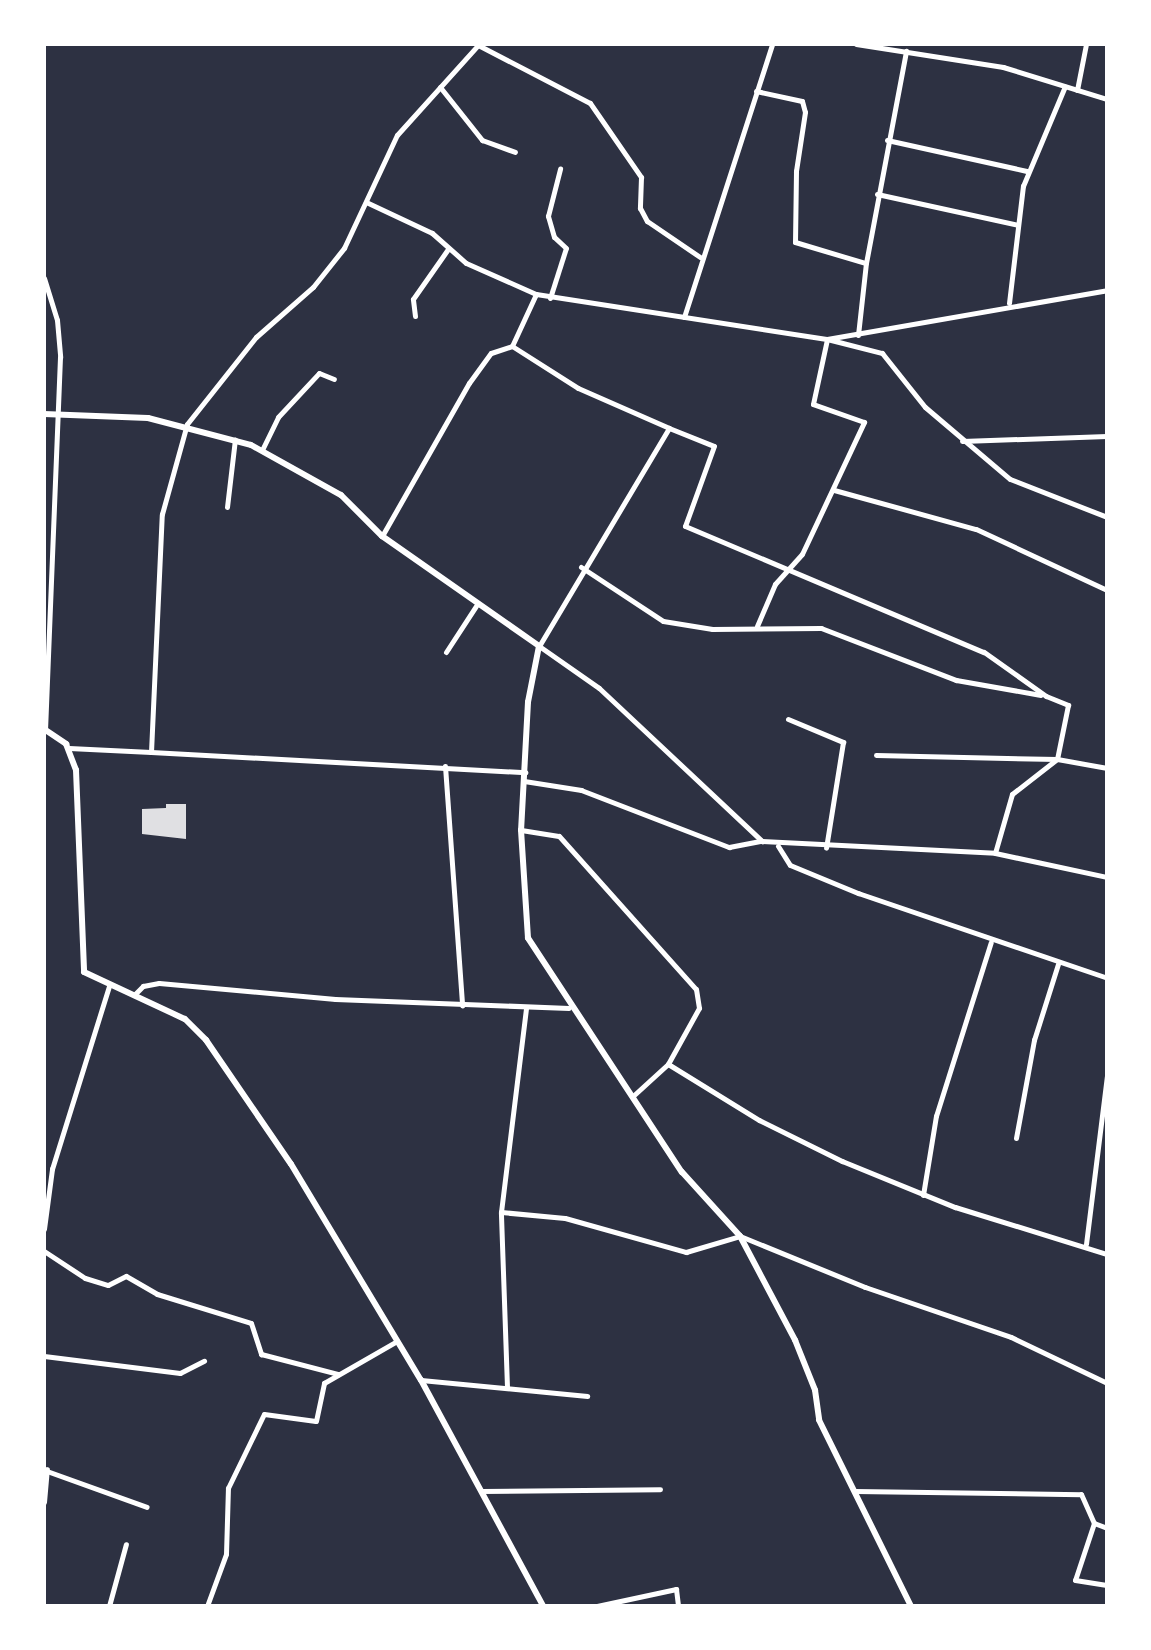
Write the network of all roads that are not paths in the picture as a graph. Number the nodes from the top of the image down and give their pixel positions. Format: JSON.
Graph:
{"nodes":[{"id":1,"x":478,"y":44,"type":"edge"},
{"id":2,"x":772,"y":44,"type":"edge"},
{"id":3,"x":856,"y":44,"type":"edge"},
{"id":4,"x":1086,"y":44,"type":"edge"},
{"id":5,"x":906,"y":51,"type":"junction"},
{"id":6,"x":1065,"y":86,"type":"junction"},
{"id":7,"x":440,"y":87,"type":"junction"},
{"id":8,"x":1077,"y":90,"type":"junction"},
{"id":9,"x":756,"y":91,"type":"junction"},
{"id":10,"x":1107,"y":99,"type":"edge"},
{"id":11,"x":887,"y":140,"type":"junction"},
{"id":12,"x":515,"y":152,"type":"dead end"},
{"id":13,"x":560,"y":169,"type":"dead end"},
{"id":14,"x":1027,"y":172,"type":"junction"},
{"id":15,"x":877,"y":194,"type":"junction"},
{"id":16,"x":366,"y":202,"type":"junction"},
{"id":17,"x":1018,"y":225,"type":"junction"},
{"id":18,"x":448,"y":249,"type":"junction"},
{"id":19,"x":700,"y":257,"type":"junction"},
{"id":20,"x":866,"y":263,"type":"junction"},
{"id":21,"x":44,"y":278,"type":"edge"},
{"id":22,"x":1107,"y":290,"type":"edge"},
{"id":23,"x":536,"y":294,"type":"junction"},
{"id":24,"x":550,"y":298,"type":"junction"},
{"id":25,"x":1009,"y":303,"type":"junction"},
{"id":26,"x":415,"y":316,"type":"dead end"},
{"id":27,"x":684,"y":317,"type":"junction"},
{"id":28,"x":858,"y":335,"type":"junction"},
{"id":29,"x":827,"y":339,"type":"junction"},
{"id":30,"x":512,"y":346,"type":"junction"},
{"id":31,"x":334,"y":379,"type":"dead end"},
{"id":32,"x":58,"y":413,"type":"junction"},
{"id":33,"x":44,"y":414,"type":"edge"},
{"id":34,"x":187,"y":424,"type":"junction"},
{"id":35,"x":669,"y":428,"type":"junction"},
{"id":36,"x":1107,"y":436,"type":"edge"},
{"id":37,"x":235,"y":439,"type":"junction"},
{"id":38,"x":961,"y":441,"type":"junction"},
{"id":39,"x":262,"y":450,"type":"junction"},
{"id":40,"x":834,"y":490,"type":"junction"},
{"id":41,"x":227,"y":507,"type":"dead end"},
{"id":42,"x":1107,"y":517,"type":"edge"},
{"id":43,"x":382,"y":536,"type":"junction"},
{"id":44,"x":581,"y":567,"type":"junction"},
{"id":45,"x":790,"y":568,"type":"junction"},
{"id":46,"x":1107,"y":590,"type":"edge"},
{"id":47,"x":476,"y":606,"type":"junction"},
{"id":48,"x":757,"y":626,"type":"junction"},
{"id":49,"x":539,"y":646,"type":"junction"},
{"id":50,"x":446,"y":652,"type":"dead end"},
{"id":51,"x":1046,"y":696,"type":"junction"},
{"id":52,"x":788,"y":719,"type":"dead end"},
{"id":53,"x":45,"y":729,"type":"edge"},
{"id":54,"x":69,"y":748,"type":"junction"},
{"id":55,"x":151,"y":752,"type":"junction"},
{"id":56,"x":876,"y":755,"type":"dead end"},
{"id":57,"x":1057,"y":759,"type":"junction"},
{"id":58,"x":445,"y":766,"type":"junction"},
{"id":59,"x":1107,"y":768,"type":"edge"},
{"id":60,"x":525,"y":772,"type":"junction"},
{"id":61,"x":524,"y":781,"type":"junction"},
{"id":62,"x":521,"y":830,"type":"junction"},
{"id":63,"x":762,"y":841,"type":"junction"},
{"id":64,"x":778,"y":846,"type":"junction"},
{"id":65,"x":826,"y":848,"type":"junction"},
{"id":66,"x":995,"y":853,"type":"junction"},
{"id":67,"x":1107,"y":877,"type":"edge"},
{"id":68,"x":991,"y":942,"type":"junction"},
{"id":69,"x":1058,"y":964,"type":"junction"},
{"id":70,"x":1107,"y":978,"type":"edge"},
{"id":71,"x":109,"y":986,"type":"junction"},
{"id":72,"x":134,"y":995,"type":"junction"},
{"id":73,"x":462,"y":1005,"type":"junction"},
{"id":74,"x":526,"y":1008,"type":"junction"},
{"id":75,"x":569,"y":1008,"type":"junction"},
{"id":76,"x":668,"y":1064,"type":"junction"},
{"id":77,"x":1107,"y":1076,"type":"edge"},
{"id":78,"x":634,"y":1095,"type":"junction"},
{"id":79,"x":1016,"y":1138,"type":"dead end"},
{"id":80,"x":1107,"y":1164,"type":"edge"},
{"id":81,"x":1099,"y":1165,"type":"junction"},
{"id":82,"x":923,"y":1195,"type":"junction"},
{"id":83,"x":45,"y":1209,"type":"edge"},
{"id":84,"x":501,"y":1212,"type":"junction"},
{"id":85,"x":44,"y":1229,"type":"edge"},
{"id":86,"x":740,"y":1236,"type":"junction"},
{"id":87,"x":1086,"y":1244,"type":"junction"},
{"id":88,"x":44,"y":1251,"type":"edge"},
{"id":89,"x":1107,"y":1254,"type":"edge"},
{"id":90,"x":397,"y":1341,"type":"junction"},
{"id":91,"x":44,"y":1356,"type":"edge"},
{"id":92,"x":204,"y":1361,"type":"dead end"},
{"id":93,"x":339,"y":1374,"type":"junction"},
{"id":94,"x":421,"y":1380,"type":"junction"},
{"id":95,"x":1107,"y":1383,"type":"edge"},
{"id":96,"x":507,"y":1387,"type":"junction"},
{"id":97,"x":587,"y":1396,"type":"dead end"},
{"id":98,"x":46,"y":1470,"type":"edge"},
{"id":99,"x":660,"y":1489,"type":"dead end"},
{"id":100,"x":482,"y":1491,"type":"junction"},
{"id":101,"x":855,"y":1491,"type":"junction"},
{"id":102,"x":44,"y":1502,"type":"edge"},
{"id":103,"x":147,"y":1507,"type":"dead end"},
{"id":104,"x":1094,"y":1523,"type":"junction"},
{"id":105,"x":1107,"y":1528,"type":"edge"},
{"id":106,"x":126,"y":1544,"type":"dead end"},
{"id":107,"x":1107,"y":1585,"type":"edge"},
{"id":108,"x":109,"y":1606,"type":"edge"},
{"id":109,"x":207,"y":1606,"type":"edge"},
{"id":110,"x":543,"y":1606,"type":"edge"},
{"id":111,"x":597,"y":1606,"type":"edge"},
{"id":112,"x":678,"y":1606,"type":"edge"},
{"id":113,"x":911,"y":1606,"type":"edge"}],
"edges":[{"from":1,"to":7,"type":"street"},
{"from":1,"to":19,"type":"street"},
{"from":2,"to":9,"type":"street"},
{"from":3,"to":5,"type":"street"},
{"from":4,"to":8,"type":"street"},
{"from":5,"to":6,"type":"street"},
{"from":5,"to":11,"type":"street"},
{"from":6,"to":8,"type":"street"},
{"from":6,"to":14,"type":"street"},
{"from":7,"to":12,"type":"street"},
{"from":7,"to":16,"type":"street"},
{"from":8,"to":10,"type":"street"},
{"from":9,"to":19,"type":"street"},
{"from":9,"to":20,"type":"street"},
{"from":11,"to":14,"type":"street"},
{"from":11,"to":15,"type":"street"},
{"from":13,"to":24,"type":"street"},
{"from":14,"to":17,"type":"street"},
{"from":15,"to":17,"type":"street"},
{"from":15,"to":20,"type":"street"},
{"from":16,"to":18,"type":"street"},
{"from":16,"to":34,"type":"street"},
{"from":17,"to":25,"type":"street"},
{"from":18,"to":23,"type":"street"},
{"from":18,"to":26,"type":"street"},
{"from":19,"to":27,"type":"street"},
{"from":20,"to":28,"type":"street"},
{"from":21,"to":32,"type":"street"},
{"from":22,"to":25,"type":"street"},
{"from":23,"to":24,"type":"street"},
{"from":23,"to":30,"type":"street"},
{"from":24,"to":27,"type":"street"},
{"from":25,"to":28,"type":"street"},
{"from":27,"to":29,"type":"street"},
{"from":28,"to":29,"type":"street"},
{"from":29,"to":38,"type":"street"},
{"from":29,"to":40,"type":"street"},
{"from":30,"to":35,"type":"street"},
{"from":30,"to":43,"type":"street"},
{"from":31,"to":39,"type":"street"},
{"from":32,"to":33,"type":"street"},
{"from":32,"to":34,"type":"street"},
{"from":32,"to":53,"type":"street"},
{"from":34,"to":37,"type":"street"},
{"from":34,"to":55,"type":"street"},
{"from":35,"to":44,"type":"street"},
{"from":35,"to":45,"type":"street"},
{"from":36,"to":38,"type":"street"},
{"from":37,"to":39,"type":"street"},
{"from":37,"to":41,"type":"street"},
{"from":38,"to":42,"type":"street"},
{"from":39,"to":43,"type":"street"},
{"from":40,"to":45,"type":"street"},
{"from":40,"to":46,"type":"street"},
{"from":43,"to":47,"type":"street"},
{"from":44,"to":48,"type":"street"},
{"from":44,"to":49,"type":"street"},
{"from":45,"to":48,"type":"street"},
{"from":45,"to":51,"type":"street"},
{"from":47,"to":49,"type":"street"},
{"from":47,"to":50,"type":"street"},
{"from":48,"to":51,"type":"street"},
{"from":49,"to":60,"type":"street"},
{"from":49,"to":63,"type":"street"},
{"from":51,"to":57,"type":"street"},
{"from":52,"to":65,"type":"street"},
{"from":53,"to":54,"type":"street"},
{"from":54,"to":55,"type":"street"},
{"from":54,"to":71,"type":"street"},
{"from":55,"to":58,"type":"street"},
{"from":56,"to":57,"type":"street"},
{"from":57,"to":59,"type":"street"},
{"from":57,"to":66,"type":"street"},
{"from":58,"to":60,"type":"street"},
{"from":58,"to":73,"type":"street"},
{"from":60,"to":61,"type":"street"},
{"from":61,"to":62,"type":"street"},
{"from":61,"to":63,"type":"street"},
{"from":62,"to":75,"type":"street"},
{"from":62,"to":76,"type":"street"},
{"from":63,"to":64,"type":"street"},
{"from":64,"to":65,"type":"street"},
{"from":64,"to":68,"type":"street"},
{"from":65,"to":66,"type":"street"},
{"from":66,"to":67,"type":"street"},
{"from":68,"to":69,"type":"street"},
{"from":68,"to":82,"type":"street"},
{"from":69,"to":70,"type":"street"},
{"from":69,"to":79,"type":"street"},
{"from":71,"to":72,"type":"street"},
{"from":71,"to":83,"type":"street"},
{"from":72,"to":73,"type":"street"},
{"from":72,"to":90,"type":"street"},
{"from":73,"to":74,"type":"street"},
{"from":74,"to":75,"type":"street"},
{"from":74,"to":84,"type":"street"},
{"from":75,"to":78,"type":"street"},
{"from":76,"to":78,"type":"street"},
{"from":76,"to":82,"type":"street"},
{"from":77,"to":81,"type":"street"},
{"from":78,"to":86,"type":"street"},
{"from":80,"to":81,"type":"street"},
{"from":81,"to":87,"type":"street"},
{"from":82,"to":87,"type":"street"},
{"from":83,"to":85,"type":"street"},
{"from":84,"to":86,"type":"street"},
{"from":84,"to":96,"type":"street"},
{"from":86,"to":95,"type":"street"},
{"from":86,"to":101,"type":"street"},
{"from":87,"to":89,"type":"street"},
{"from":88,"to":93,"type":"street"},
{"from":90,"to":93,"type":"street"},
{"from":90,"to":94,"type":"street"},
{"from":91,"to":92,"type":"street"},
{"from":93,"to":109,"type":"street"},
{"from":94,"to":96,"type":"street"},
{"from":94,"to":100,"type":"street"},
{"from":96,"to":97,"type":"street"},
{"from":98,"to":102,"type":"street"},
{"from":98,"to":103,"type":"street"},
{"from":99,"to":100,"type":"street"},
{"from":100,"to":110,"type":"street"},
{"from":101,"to":104,"type":"street"},
{"from":101,"to":113,"type":"street"},
{"from":104,"to":105,"type":"street"},
{"from":104,"to":107,"type":"street"},
{"from":106,"to":108,"type":"street"},
{"from":111,"to":112,"type":"street"}]}
